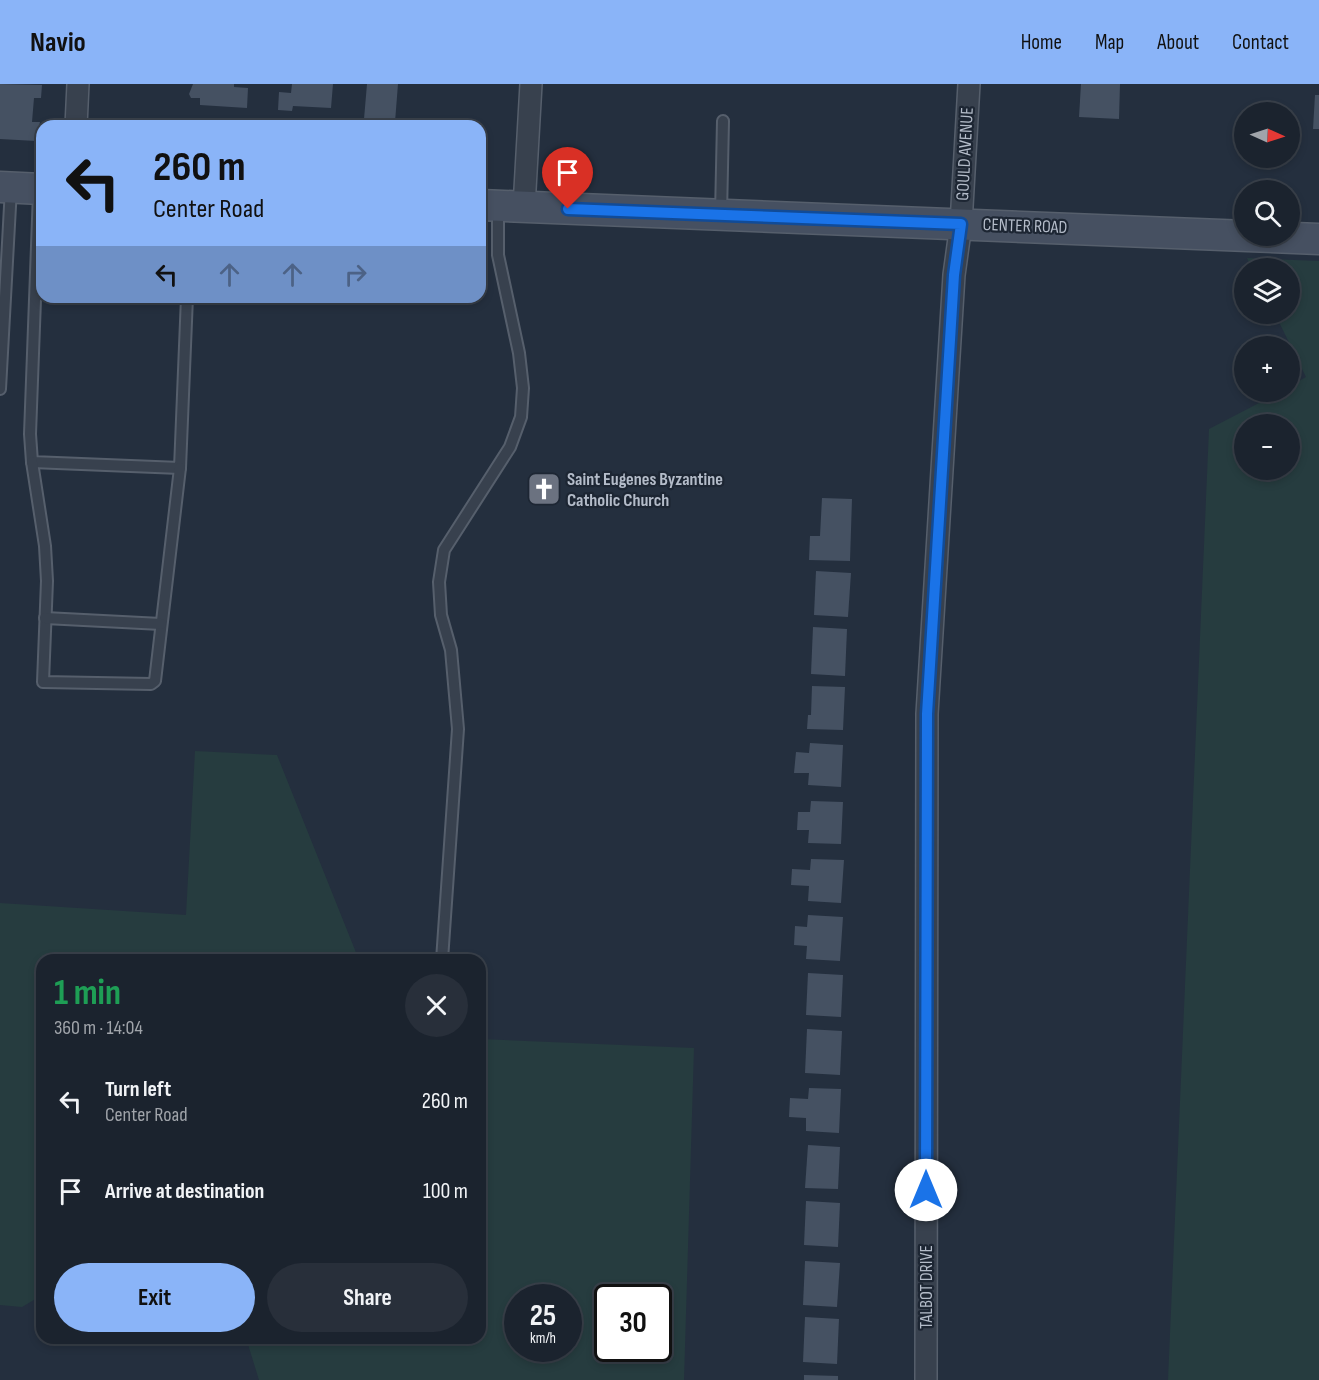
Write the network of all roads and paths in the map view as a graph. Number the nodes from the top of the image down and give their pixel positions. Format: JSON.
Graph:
{"nodes":[{"id":1,"x":78,"y":84,"type":"edge"},
{"id":2,"x":531,"y":84,"type":"edge"},
{"id":3,"x":969,"y":84,"type":"edge"},
{"id":4,"x":76,"y":120,"type":"edge"},
{"id":5,"x":723,"y":121,"type":"dead end"},
{"id":6,"x":23,"y":188,"type":"edge"},
{"id":7,"x":501,"y":206,"type":"edge"},
{"id":8,"x":721,"y":214,"type":"junction"},
{"id":9,"x":961,"y":224,"type":"junction"},
{"id":10,"x":1319,"y":239,"type":"edge"},
{"id":11,"x":187,"y":303,"type":"edge"},
{"id":12,"x":0,"y":389,"type":"edge"},
{"id":13,"x":32,"y":462,"type":"junction"},
{"id":14,"x":180,"y":468,"type":"junction"},
{"id":15,"x":45,"y":618,"type":"junction"},
{"id":16,"x":161,"y":624,"type":"junction"},
{"id":17,"x":442,"y":954,"type":"edge"},
{"id":18,"x":926,"y":1380,"type":"edge"}],
"edges":[{"from":1,"to":4,"type":"street"},
{"from":2,"to":7,"type":"street"},
{"from":3,"to":9,"type":"street","name":"GOULD AVENUE"},
{"from":5,"to":8,"type":"lane"},
{"from":6,"to":12,"type":"lane"},
{"from":6,"to":13,"type":"lane"},
{"from":7,"to":8,"type":"main road","name":"CENTER ROAD"},
{"from":7,"to":17,"type":"lane"},
{"from":8,"to":9,"type":"main road","name":"CENTER ROAD"},
{"from":9,"to":10,"type":"main road","name":"CENTER ROAD"},
{"from":9,"to":18,"type":"street","name":"TALBOT DRIVE"},
{"from":11,"to":14,"type":"lane"},
{"from":13,"to":14,"type":"lane"},
{"from":13,"to":15,"type":"lane"},
{"from":14,"to":16,"type":"lane"},
{"from":15,"to":16,"type":"lane"},
{"from":15,"to":16,"type":"lane"}]}
